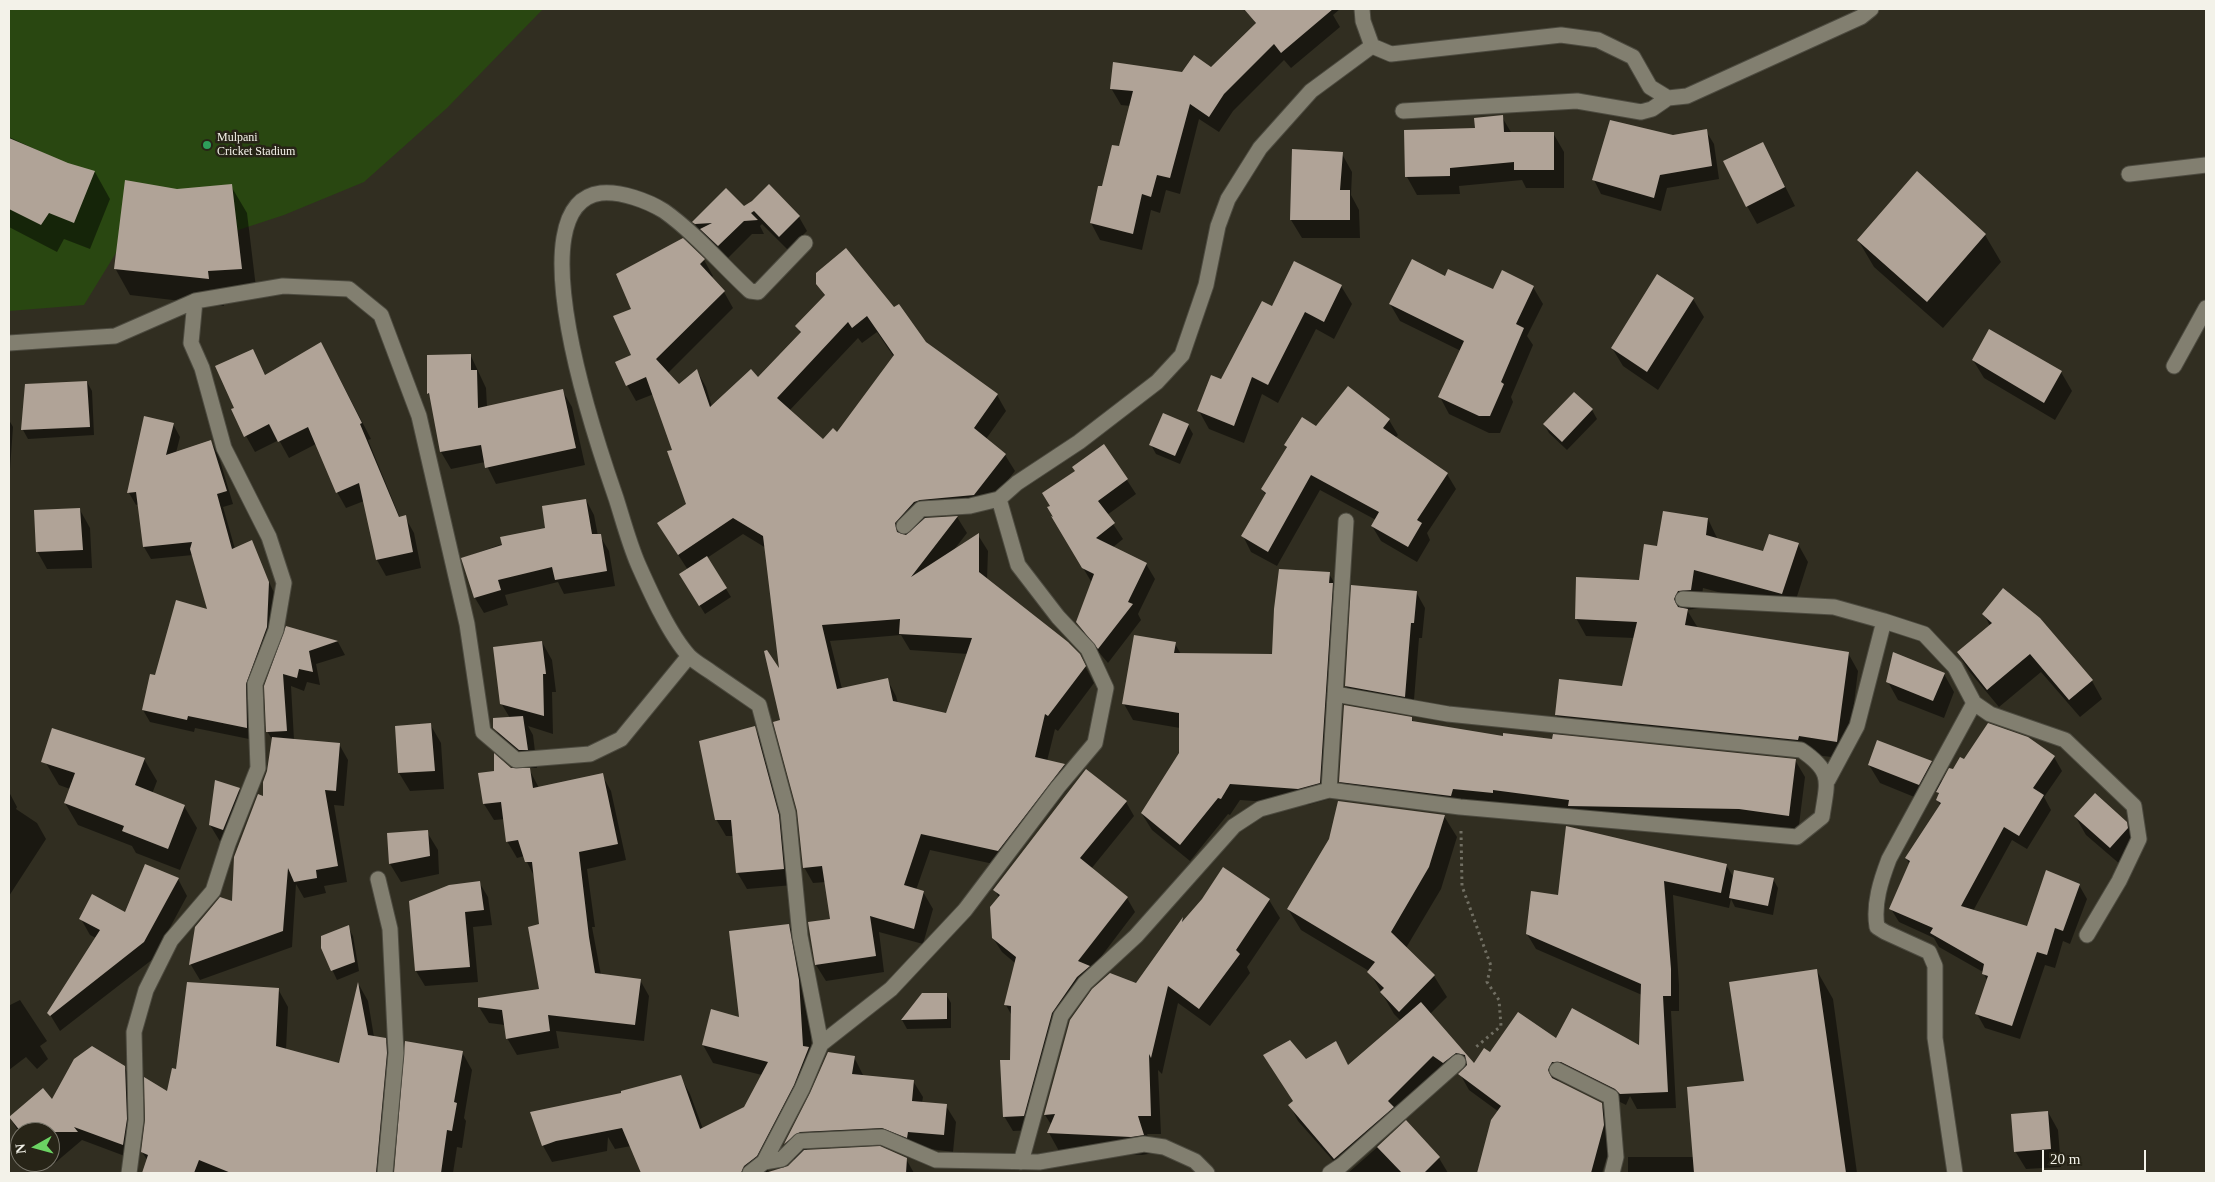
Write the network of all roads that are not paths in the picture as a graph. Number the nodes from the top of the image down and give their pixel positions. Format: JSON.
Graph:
{"nodes":[{"id":1,"x":1362,"y":9,"type":"edge"},
{"id":2,"x":1871,"y":9,"type":"edge"},
{"id":3,"x":1372,"y":46,"type":"junction"},
{"id":4,"x":1668,"y":98,"type":"junction"},
{"id":5,"x":1402,"y":111,"type":"dead end"},
{"id":6,"x":2206,"y":165,"type":"edge"},
{"id":7,"x":2130,"y":174,"type":"dead end"},
{"id":8,"x":805,"y":243,"type":"dead end"},
{"id":9,"x":195,"y":301,"type":"junction"},
{"id":10,"x":2206,"y":308,"type":"edge"},
{"id":11,"x":9,"y":343,"type":"edge"},
{"id":12,"x":2174,"y":366,"type":"dead end"},
{"id":13,"x":999,"y":499,"type":"junction"},
{"id":14,"x":1346,"y":521,"type":"dead end"},
{"id":15,"x":904,"y":526,"type":"dead end"},
{"id":16,"x":1683,"y":599,"type":"dead end"},
{"id":17,"x":1884,"y":620,"type":"junction"},
{"id":18,"x":689,"y":656,"type":"junction"},
{"id":19,"x":1335,"y":694,"type":"junction"},
{"id":20,"x":1974,"y":704,"type":"junction"},
{"id":21,"x":1828,"y":780,"type":"junction"},
{"id":22,"x":1329,"y":790,"type":"junction"},
{"id":23,"x":378,"y":879,"type":"dead end"},
{"id":24,"x":2087,"y":934,"type":"dead end"},
{"id":25,"x":821,"y":1044,"type":"junction"},
{"id":26,"x":1458,"y":1062,"type":"road end"},
{"id":27,"x":1557,"y":1070,"type":"dead end"},
{"id":28,"x":764,"y":1162,"type":"junction"},
{"id":29,"x":1021,"y":1162,"type":"junction"},
{"id":30,"x":129,"y":1173,"type":"edge"},
{"id":31,"x":385,"y":1173,"type":"edge"},
{"id":32,"x":750,"y":1173,"type":"edge"},
{"id":33,"x":1207,"y":1173,"type":"edge"},
{"id":34,"x":1330,"y":1173,"type":"edge"},
{"id":35,"x":1612,"y":1173,"type":"edge"},
{"id":36,"x":1955,"y":1173,"type":"edge"}],
"edges":[{"from":1,"to":3,"type":"street"},
{"from":2,"to":4,"type":"street"},
{"from":3,"to":4,"type":"street"},
{"from":3,"to":13,"type":"street"},
{"from":4,"to":5,"type":"street"},
{"from":6,"to":7,"type":"street"},
{"from":8,"to":18,"type":"street"},
{"from":9,"to":11,"type":"street"},
{"from":9,"to":18,"type":"street"},
{"from":9,"to":30,"type":"street"},
{"from":10,"to":12,"type":"street"},
{"from":13,"to":15,"type":"street"},
{"from":13,"to":25,"type":"street"},
{"from":14,"to":19,"type":"street"},
{"from":16,"to":17,"type":"street"},
{"from":17,"to":20,"type":"street"},
{"from":17,"to":21,"type":"street"},
{"from":18,"to":25,"type":"street"},
{"from":19,"to":21,"type":"street"},
{"from":19,"to":22,"type":"street"},
{"from":20,"to":24,"type":"street"},
{"from":20,"to":36,"type":"street"},
{"from":21,"to":22,"type":"street"},
{"from":22,"to":29,"type":"street"},
{"from":23,"to":31,"type":"street"},
{"from":25,"to":28,"type":"street"},
{"from":26,"to":34,"type":"street"},
{"from":27,"to":35,"type":"street"},
{"from":28,"to":29,"type":"street"},
{"from":28,"to":32,"type":"street"},
{"from":29,"to":33,"type":"street"}]}
